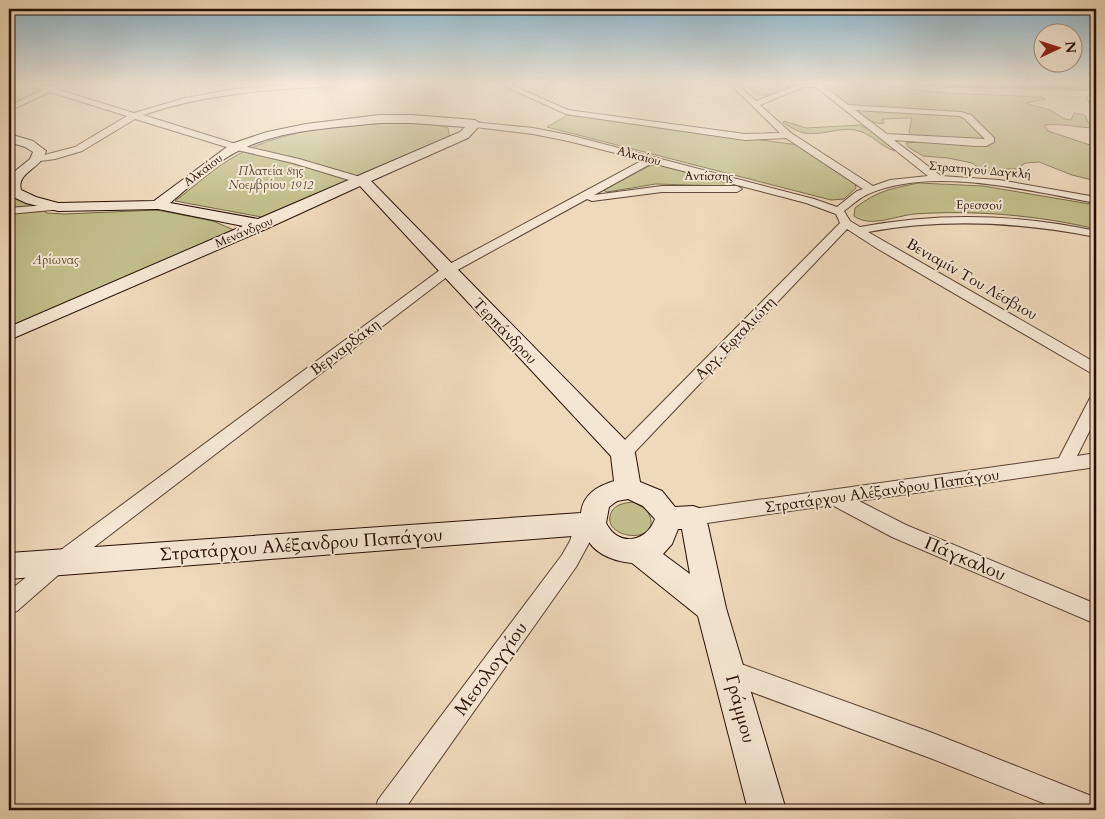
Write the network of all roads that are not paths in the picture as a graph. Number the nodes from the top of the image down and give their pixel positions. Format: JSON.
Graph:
{"nodes":[{"id":1,"x":124,"y":122,"type":"edge"},
{"id":2,"x":155,"y":122,"type":"edge"},
{"id":3,"x":352,"y":122,"type":"edge"},
{"id":4,"x":453,"y":122,"type":"edge"},
{"id":5,"x":639,"y":122,"type":"edge"},
{"id":6,"x":774,"y":122,"type":"edge"},
{"id":7,"x":866,"y":122,"type":"edge"},
{"id":8,"x":973,"y":122,"type":"edge"},
{"id":9,"x":475,"y":124,"type":"junction"},
{"id":10,"x":788,"y":135,"type":"junction"},
{"id":11,"x":885,"y":137,"type":"junction"},
{"id":12,"x":9,"y":138,"type":"edge"},
{"id":13,"x":9,"y":144,"type":"edge"},
{"id":14,"x":236,"y":147,"type":"junction"},
{"id":15,"x":36,"y":154,"type":"junction"},
{"id":16,"x":652,"y":160,"type":"junction"},
{"id":17,"x":12,"y":177,"type":"edge"},
{"id":18,"x":938,"y":179,"type":"junction"},
{"id":19,"x":363,"y":180,"type":"junction"},
{"id":20,"x":870,"y":189,"type":"junction"},
{"id":21,"x":777,"y":192,"type":"junction"},
{"id":22,"x":582,"y":199,"type":"junction"},
{"id":23,"x":1096,"y":200,"type":"edge"},
{"id":24,"x":158,"y":205,"type":"junction"},
{"id":25,"x":58,"y":207,"type":"junction"},
{"id":26,"x":9,"y":211,"type":"edge"},
{"id":27,"x":842,"y":217,"type":"junction"},
{"id":28,"x":262,"y":224,"type":"junction"},
{"id":29,"x":860,"y":230,"type":"junction"},
{"id":30,"x":1096,"y":234,"type":"edge"},
{"id":31,"x":448,"y":270,"type":"junction"},
{"id":32,"x":9,"y":334,"type":"edge"},
{"id":33,"x":1096,"y":369,"type":"edge"},
{"id":34,"x":1096,"y":402,"type":"edge"},
{"id":35,"x":623,"y":453,"type":"junction"},
{"id":36,"x":1096,"y":460,"type":"edge"},
{"id":37,"x":1064,"y":465,"type":"junction"},
{"id":38,"x":628,"y":489,"type":"junction"},
{"id":39,"x":836,"y":498,"type":"junction"},
{"id":40,"x":680,"y":518,"type":"junction"},
{"id":41,"x":589,"y":523,"type":"junction"},
{"id":42,"x":638,"y":551,"type":"junction"},
{"id":43,"x":57,"y":564,"type":"junction"},
{"id":44,"x":9,"y":566,"type":"edge"},
{"id":45,"x":9,"y":604,"type":"edge"},
{"id":46,"x":711,"y":608,"type":"junction"},
{"id":47,"x":1096,"y":614,"type":"edge"},
{"id":48,"x":730,"y":672,"type":"junction"},
{"id":49,"x":388,"y":810,"type":"edge"},
{"id":50,"x":767,"y":810,"type":"edge"},
{"id":51,"x":1094,"y":810,"type":"edge"}],
"edges":[{"from":1,"to":15,"type":"street"},
{"from":2,"to":14,"type":"street"},
{"from":3,"to":14,"type":"street","name":"Αλκαίου"},
{"from":4,"to":9,"type":"street","name":"Αλκαίου"},
{"from":5,"to":10,"type":"street"},
{"from":6,"to":10,"type":"street"},
{"from":7,"to":11,"type":"street"},
{"from":8,"to":11,"type":"street"},
{"from":9,"to":16,"type":"street","name":"Αλκαίου"},
{"from":9,"to":19,"type":"street","name":"Μενάνδρου"},
{"from":10,"to":20,"type":"street"},
{"from":11,"to":18,"type":"street"},
{"from":12,"to":15,"type":"street"},
{"from":13,"to":15,"type":"street"},
{"from":14,"to":19,"type":"street"},
{"from":14,"to":24,"type":"street","name":"Αλκαίου"},
{"from":15,"to":17,"type":"street"},
{"from":16,"to":21,"type":"street","name":"Αλκαίου"},
{"from":16,"to":22,"type":"street","name":"Βερναρδάκη"},
{"from":17,"to":25,"type":"street"},
{"from":18,"to":20,"type":"street","name":"Στρατηγού Δαγκλή"},
{"from":18,"to":23,"type":"street","name":"Στρατηγού Δαγκλή"},
{"from":19,"to":28,"type":"street","name":"Μενάνδρου"},
{"from":19,"to":31,"type":"street","name":"Τερπάνδρου"},
{"from":20,"to":27,"type":"street","name":"Στρατηγού Δαγκλή"},
{"from":21,"to":22,"type":"street","name":"Αντίσσης"},
{"from":21,"to":27,"type":"street","name":"Αλκαίου"},
{"from":22,"to":31,"type":"street","name":"Βερναρδάκη"},
{"from":24,"to":25,"type":"street"},
{"from":24,"to":28,"type":"street"},
{"from":25,"to":26,"type":"street"},
{"from":27,"to":29,"type":"street","name":"Βενιαμίν Του Λέσβιου"},
{"from":27,"to":35,"type":"street","name":"Αργ. Εφταλιώτη"},
{"from":28,"to":32,"type":"street","name":"Μενάνδρου"},
{"from":29,"to":30,"type":"street","name":"Ερεσσού"},
{"from":29,"to":33,"type":"street","name":"Βενιαμίν Του Λέσβιου"},
{"from":31,"to":35,"type":"street","name":"Τερπάνδρου"},
{"from":31,"to":43,"type":"street","name":"Βερναρδάκη"},
{"from":34,"to":37,"type":"street"},
{"from":35,"to":38,"type":"street"},
{"from":36,"to":37,"type":"street","name":"Στρατάρχου Αλέξανδρου Παπάγου"},
{"from":37,"to":39,"type":"street","name":"Στρατάρχου Αλέξανδρου Παπάγου"},
{"from":38,"to":40,"type":"street"},
{"from":38,"to":41,"type":"street"},
{"from":39,"to":40,"type":"street","name":"Στρατάρχου Αλέξανδρου Παπάγου"},
{"from":39,"to":47,"type":"street","name":"Πάγκαλου"},
{"from":40,"to":42,"type":"street"},
{"from":40,"to":46,"type":"street","name":"Γράμμου"},
{"from":41,"to":42,"type":"street"},
{"from":41,"to":43,"type":"street","name":"Στρατάρχου Αλέξανδρου Παπάγου"},
{"from":41,"to":49,"type":"street","name":"Μεσολογγίου"},
{"from":42,"to":46,"type":"street"},
{"from":43,"to":44,"type":"street","name":"Στρατάρχου Αλέξανδρου Παπάγου"},
{"from":43,"to":45,"type":"street","name":"Βερναρδάκη"},
{"from":46,"to":48,"type":"street","name":"Γράμμου"},
{"from":48,"to":50,"type":"street","name":"Γράμμου"},
{"from":48,"to":51,"type":"street"}]}
